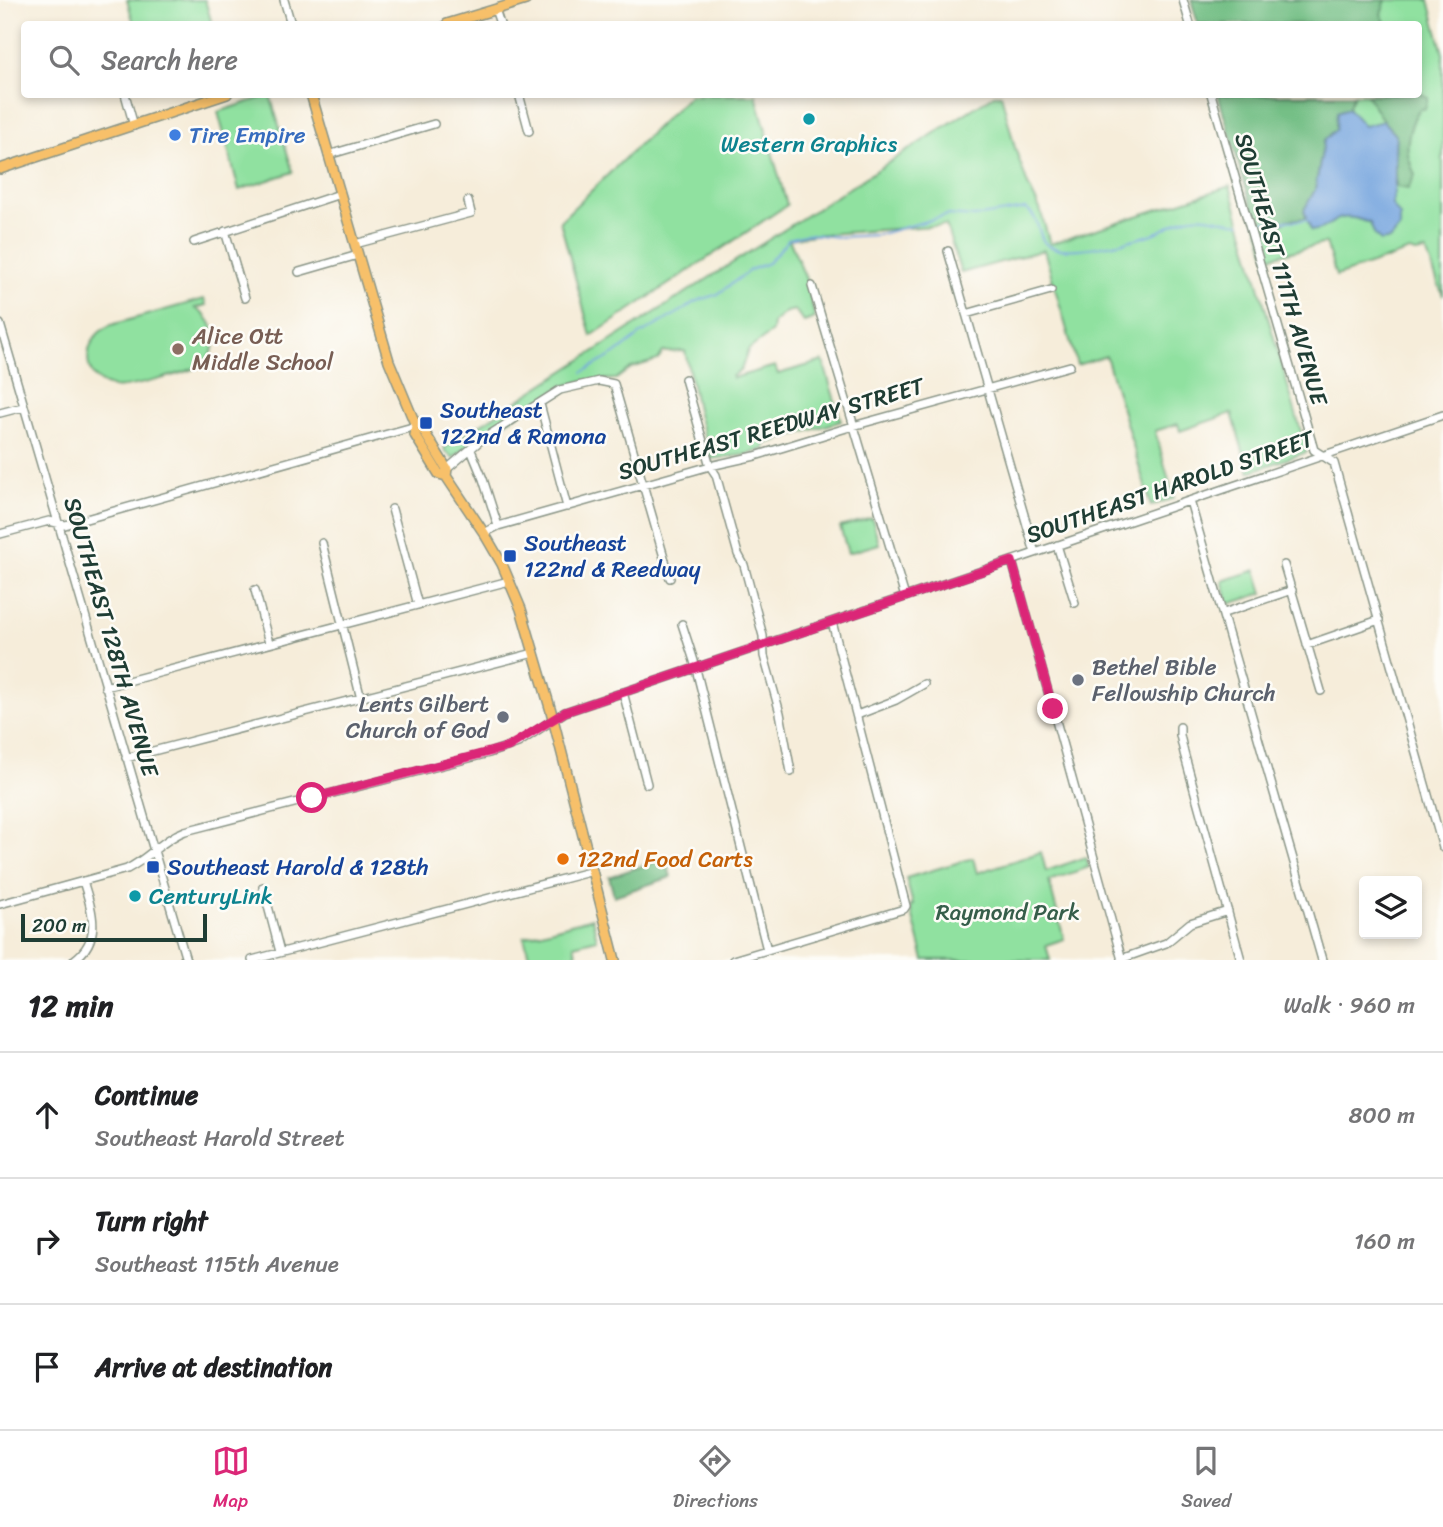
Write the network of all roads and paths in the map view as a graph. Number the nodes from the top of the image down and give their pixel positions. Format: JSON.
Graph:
{"nodes":[{"id":1,"x":284,"y":0,"type":"edge"},
{"id":2,"x":526,"y":0,"type":"edge"},
{"id":3,"x":1183,"y":0,"type":"edge"},
{"id":4,"x":495,"y":9,"type":"junction"},
{"id":5,"x":290,"y":21,"type":"edge"},
{"id":6,"x":457,"y":21,"type":"edge"},
{"id":7,"x":499,"y":21,"type":"edge"},
{"id":8,"x":1189,"y":21,"type":"edge"},
{"id":9,"x":126,"y":98,"type":"edge"},
{"id":10,"x":215,"y":98,"type":"edge"},
{"id":11,"x":312,"y":98,"type":"edge"},
{"id":12,"x":520,"y":98,"type":"edge"},
{"id":13,"x":1212,"y":98,"type":"edge"},
{"id":14,"x":434,"y":124,"type":"dead end"},
{"id":15,"x":134,"y":125,"type":"junction"},
{"id":16,"x":529,"y":131,"type":"dead end"},
{"id":17,"x":328,"y":155,"type":"junction"},
{"id":18,"x":0,"y":169,"type":"edge"},
{"id":19,"x":340,"y":194,"type":"junction"},
{"id":20,"x":468,"y":201,"type":"dead end"},
{"id":21,"x":225,"y":231,"type":"junction"},
{"id":22,"x":194,"y":242,"type":"dead end"},
{"id":23,"x":355,"y":244,"type":"junction"},
{"id":24,"x":948,"y":251,"type":"dead end"},
{"id":25,"x":358,"y":255,"type":"junction"},
{"id":26,"x":299,"y":272,"type":"dead end"},
{"id":27,"x":812,"y":286,"type":"dead end"},
{"id":28,"x":1051,"y":290,"type":"dead end"},
{"id":29,"x":245,"y":298,"type":"dead end"},
{"id":30,"x":966,"y":314,"type":"junction"},
{"id":31,"x":0,"y":324,"type":"edge"},
{"id":32,"x":1070,"y":366,"type":"dead end"},
{"id":33,"x":685,"y":379,"type":"dead end"},
{"id":34,"x":988,"y":387,"type":"junction"},
{"id":35,"x":540,"y":404,"type":"junction"},
{"id":36,"x":23,"y":407,"type":"junction"},
{"id":37,"x":0,"y":413,"type":"edge"},
{"id":38,"x":1443,"y":415,"type":"edge"},
{"id":39,"x":416,"y":426,"type":"junction"},
{"id":40,"x":853,"y":426,"type":"junction"},
{"id":41,"x":471,"y":450,"type":"junction"},
{"id":42,"x":1323,"y":456,"type":"junction"},
{"id":43,"x":710,"y":466,"type":"junction"},
{"id":44,"x":446,"y":472,"type":"junction"},
{"id":45,"x":641,"y":485,"type":"junction"},
{"id":46,"x":1190,"y":500,"type":"junction"},
{"id":47,"x":566,"y":507,"type":"junction"},
{"id":48,"x":392,"y":509,"type":"dead end"},
{"id":49,"x":57,"y":523,"type":"junction"},
{"id":50,"x":498,"y":526,"type":"junction"},
{"id":51,"x":484,"y":533,"type":"junction"},
{"id":52,"x":0,"y":534,"type":"edge"},
{"id":53,"x":322,"y":543,"type":"dead end"},
{"id":54,"x":1058,"y":545,"type":"junction"},
{"id":55,"x":1035,"y":553,"type":"junction"},
{"id":56,"x":1012,"y":561,"type":"junction"},
{"id":57,"x":1284,"y":565,"type":"dead end"},
{"id":58,"x":670,"y":578,"type":"dead end"},
{"id":59,"x":509,"y":581,"type":"junction"},
{"id":60,"x":255,"y":590,"type":"dead end"},
{"id":61,"x":1292,"y":590,"type":"junction"},
{"id":62,"x":905,"y":597,"type":"junction"},
{"id":63,"x":1075,"y":603,"type":"dead end"},
{"id":64,"x":418,"y":605,"type":"junction"},
{"id":65,"x":1224,"y":613,"type":"junction"},
{"id":66,"x":1379,"y":620,"type":"junction"},
{"id":67,"x":832,"y":622,"type":"junction"},
{"id":68,"x":682,"y":624,"type":"dead end"},
{"id":69,"x":341,"y":625,"type":"junction"},
{"id":70,"x":269,"y":643,"type":"junction"},
{"id":71,"x":764,"y":645,"type":"junction"},
{"id":72,"x":1307,"y":645,"type":"junction"},
{"id":73,"x":534,"y":653,"type":"junction"},
{"id":74,"x":694,"y":668,"type":"junction"},
{"id":75,"x":924,"y":684,"type":"dead end"},
{"id":76,"x":105,"y":687,"type":"junction"},
{"id":77,"x":1321,"y":691,"type":"dead end"},
{"id":78,"x":623,"y":692,"type":"junction"},
{"id":79,"x":361,"y":699,"type":"junction"},
{"id":80,"x":857,"y":715,"type":"junction"},
{"id":81,"x":553,"y":719,"type":"junction"},
{"id":82,"x":1180,"y":727,"type":"dead end"},
{"id":83,"x":126,"y":758,"type":"junction"},
{"id":84,"x":791,"y":772,"type":"dead end"},
{"id":85,"x":647,"y":783,"type":"dead end"},
{"id":86,"x":1443,"y":848,"type":"edge"},
{"id":87,"x":154,"y":851,"type":"junction"},
{"id":88,"x":593,"y":871,"type":"junction"},
{"id":89,"x":83,"y":881,"type":"junction"},
{"id":90,"x":263,"y":887,"type":"dead end"},
{"id":91,"x":0,"y":904,"type":"edge"},
{"id":92,"x":1228,"y":911,"type":"junction"},
{"id":93,"x":766,"y":950,"type":"junction"},
{"id":94,"x":280,"y":953,"type":"junction"},
{"id":95,"x":85,"y":957,"type":"edge"},
{"id":96,"x":1121,"y":959,"type":"edge"},
{"id":97,"x":74,"y":960,"type":"edge"},
{"id":98,"x":186,"y":960,"type":"edge"},
{"id":99,"x":252,"y":960,"type":"edge"},
{"id":100,"x":615,"y":960,"type":"edge"},
{"id":101,"x":733,"y":960,"type":"edge"},
{"id":102,"x":1241,"y":960,"type":"edge"},
{"id":103,"x":1322,"y":960,"type":"edge"}],
"edges":[{"from":1,"to":5,"type":"street"},
{"from":2,"to":4,"type":"main road"},
{"from":3,"to":8,"type":"street"},
{"from":4,"to":6,"type":"main road"},
{"from":4,"to":7,"type":"street"},
{"from":9,"to":15,"type":"street"},
{"from":10,"to":15,"type":"main road"},
{"from":11,"to":17,"type":"main road"},
{"from":12,"to":16,"type":"street"},
{"from":13,"to":42,"type":"street","name":"SOUTHEAST 111TH AVENUE"},
{"from":14,"to":17,"type":"street"},
{"from":15,"to":18,"type":"main road"},
{"from":17,"to":19,"type":"main road"},
{"from":19,"to":21,"type":"street"},
{"from":19,"to":23,"type":"main road"},
{"from":20,"to":23,"type":"street"},
{"from":21,"to":22,"type":"street"},
{"from":21,"to":29,"type":"street"},
{"from":23,"to":25,"type":"main road"},
{"from":24,"to":30,"type":"street"},
{"from":25,"to":26,"type":"street"},
{"from":25,"to":39,"type":"main road"},
{"from":27,"to":40,"type":"street"},
{"from":28,"to":30,"type":"street"},
{"from":30,"to":34,"type":"street"},
{"from":31,"to":36,"type":"street","name":"SOUTHEAST 128TH AVENUE"},
{"from":32,"to":34,"type":"street","name":"SOUTHEAST REEDWAY STREET"},
{"from":33,"to":43,"type":"street"},
{"from":34,"to":40,"type":"street","name":"SOUTHEAST REEDWAY STREET"},
{"from":34,"to":55,"type":"street"},
{"from":35,"to":41,"type":"street"},
{"from":35,"to":45,"type":"street"},
{"from":35,"to":47,"type":"street"},
{"from":36,"to":37,"type":"street"},
{"from":36,"to":49,"type":"street","name":"SOUTHEAST 128TH AVENUE"},
{"from":38,"to":42,"type":"street","name":"SOUTHEAST HAROLD STREET"},
{"from":39,"to":44,"type":"main road"},
{"from":39,"to":49,"type":"street"},
{"from":40,"to":43,"type":"street","name":"SOUTHEAST REEDWAY STREET"},
{"from":40,"to":62,"type":"street"},
{"from":41,"to":44,"type":"street"},
{"from":41,"to":50,"type":"street"},
{"from":42,"to":46,"type":"street","name":"SOUTHEAST HAROLD STREET"},
{"from":42,"to":66,"type":"street","name":"SOUTHEAST 111TH AVENUE"},
{"from":43,"to":45,"type":"street","name":"SOUTHEAST REEDWAY STREET"},
{"from":43,"to":71,"type":"street"},
{"from":44,"to":51,"type":"main road"},
{"from":45,"to":47,"type":"street","name":"SOUTHEAST REEDWAY STREET"},
{"from":45,"to":58,"type":"street"},
{"from":46,"to":54,"type":"street","name":"SOUTHEAST HAROLD STREET"},
{"from":46,"to":65,"type":"street"},
{"from":47,"to":50,"type":"street","name":"SOUTHEAST REEDWAY STREET"},
{"from":48,"to":64,"type":"street"},
{"from":49,"to":52,"type":"street"},
{"from":49,"to":76,"type":"street","name":"SOUTHEAST 128TH AVENUE"},
{"from":50,"to":51,"type":"street","name":"SOUTHEAST REEDWAY STREET"},
{"from":51,"to":59,"type":"main road"},
{"from":53,"to":69,"type":"street"},
{"from":54,"to":55,"type":"street","name":"SOUTHEAST HAROLD STREET"},
{"from":54,"to":63,"type":"street"},
{"from":55,"to":56,"type":"street","name":"SOUTHEAST HAROLD STREET"},
{"from":56,"to":62,"type":"street","name":"SOUTHEAST HAROLD STREET"},
{"from":56,"to":96,"type":"street"},
{"from":57,"to":61,"type":"street"},
{"from":59,"to":64,"type":"street"},
{"from":59,"to":73,"type":"main road"},
{"from":60,"to":70,"type":"street"},
{"from":61,"to":65,"type":"street"},
{"from":61,"to":72,"type":"street"},
{"from":62,"to":67,"type":"street","name":"SOUTHEAST HAROLD STREET"},
{"from":64,"to":69,"type":"street"},
{"from":65,"to":103,"type":"street"},
{"from":66,"to":72,"type":"street"},
{"from":66,"to":86,"type":"street","name":"SOUTHEAST 111TH AVENUE"},
{"from":67,"to":71,"type":"street","name":"SOUTHEAST HAROLD STREET"},
{"from":67,"to":80,"type":"street"},
{"from":68,"to":74,"type":"street"},
{"from":69,"to":70,"type":"street"},
{"from":69,"to":79,"type":"street"},
{"from":70,"to":76,"type":"street"},
{"from":71,"to":74,"type":"street","name":"SOUTHEAST HAROLD STREET"},
{"from":71,"to":84,"type":"street"},
{"from":72,"to":77,"type":"street"},
{"from":73,"to":79,"type":"street"},
{"from":73,"to":81,"type":"main road"},
{"from":74,"to":78,"type":"street","name":"SOUTHEAST HAROLD STREET"},
{"from":74,"to":93,"type":"street"},
{"from":75,"to":80,"type":"street"},
{"from":76,"to":83,"type":"street","name":"SOUTHEAST 128TH AVENUE"},
{"from":78,"to":81,"type":"street","name":"SOUTHEAST HAROLD STREET"},
{"from":78,"to":85,"type":"street"},
{"from":79,"to":83,"type":"street"},
{"from":80,"to":93,"type":"street"},
{"from":81,"to":87,"type":"street","name":"SOUTHEAST HAROLD STREET"},
{"from":81,"to":88,"type":"main road"},
{"from":82,"to":92,"type":"street"},
{"from":83,"to":87,"type":"street","name":"SOUTHEAST 128TH AVENUE"},
{"from":87,"to":89,"type":"street","name":"SOUTHEAST HAROLD STREET"},
{"from":87,"to":98,"type":"street","name":"SOUTHEAST 128TH AVENUE"},
{"from":88,"to":94,"type":"street"},
{"from":88,"to":100,"type":"main road"},
{"from":89,"to":91,"type":"street","name":"SOUTHEAST HAROLD STREET"},
{"from":89,"to":95,"type":"street"},
{"from":90,"to":94,"type":"street"},
{"from":92,"to":96,"type":"street"},
{"from":92,"to":102,"type":"street"},
{"from":93,"to":101,"type":"street"},
{"from":94,"to":99,"type":"street"},
{"from":95,"to":97,"type":"street"}]}
